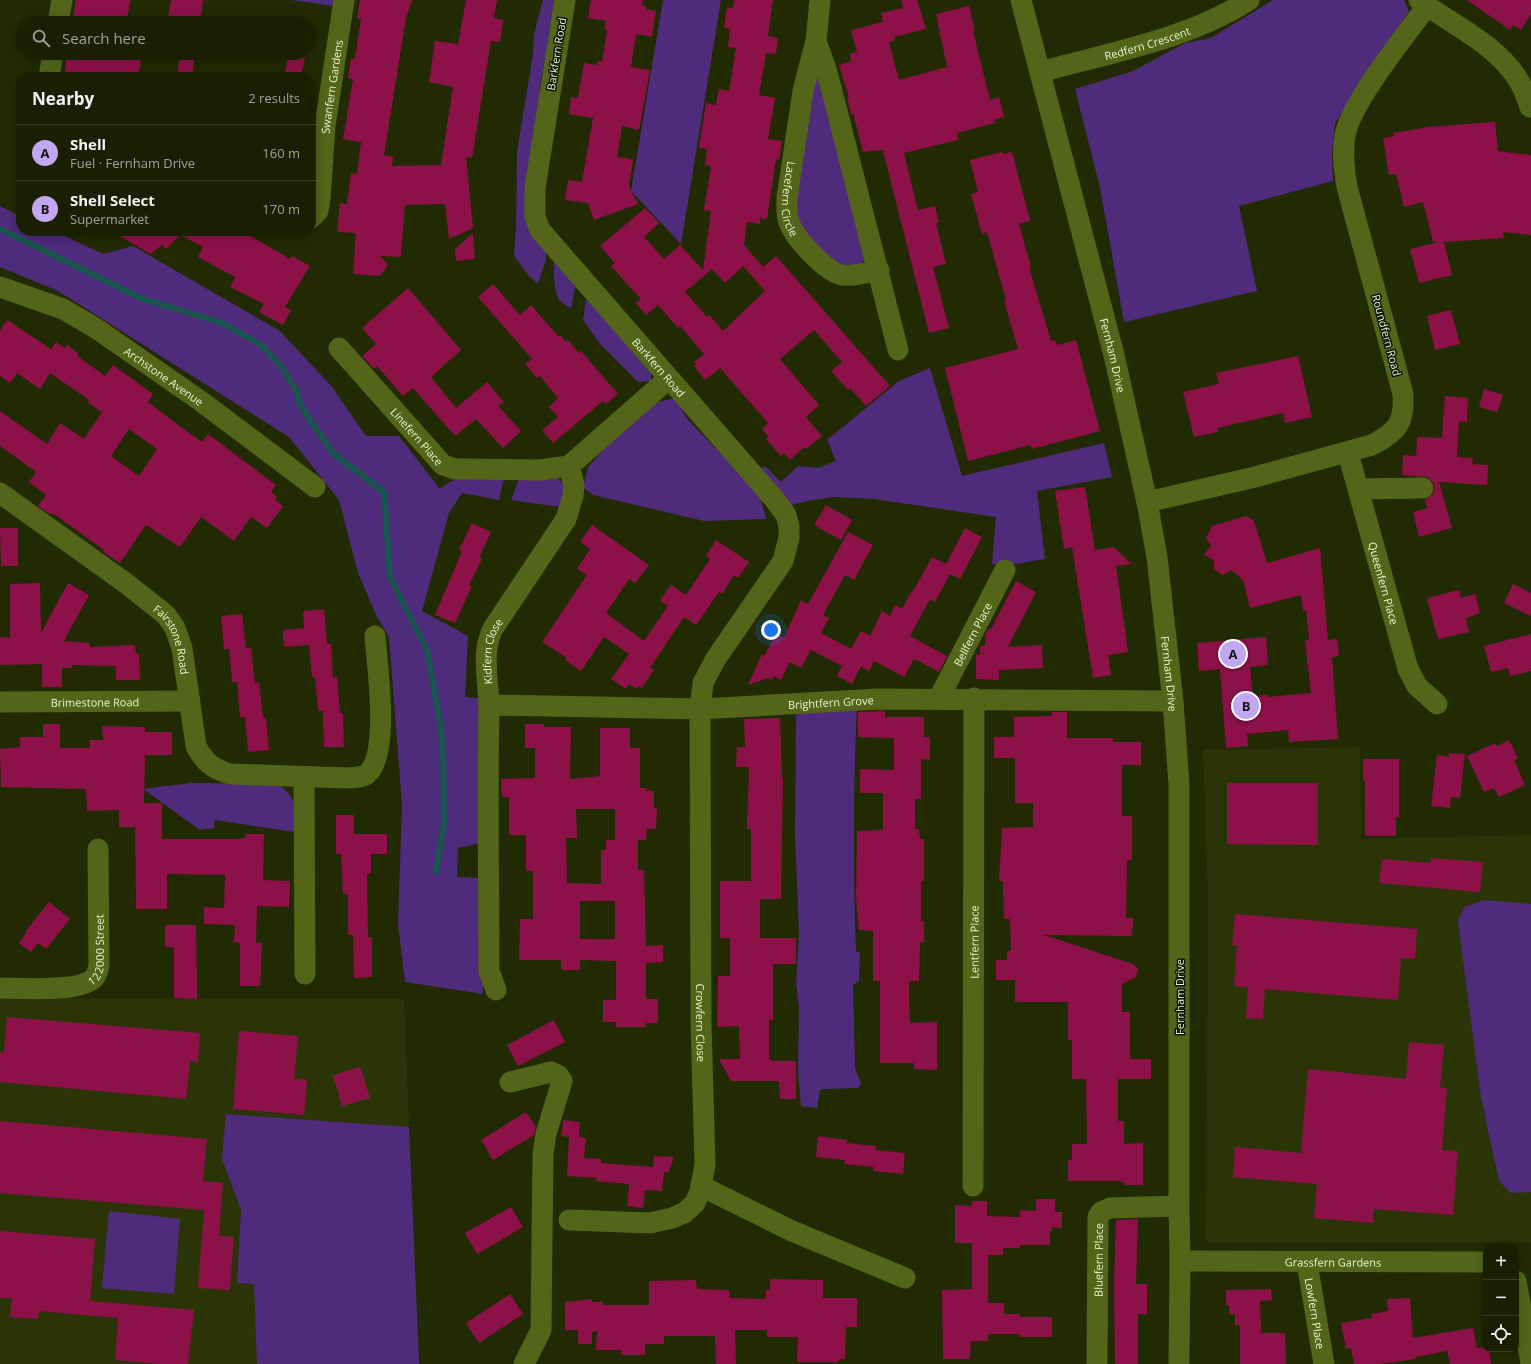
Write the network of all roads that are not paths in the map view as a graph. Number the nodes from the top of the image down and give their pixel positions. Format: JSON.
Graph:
{"nodes":[{"id":1,"x":62,"y":0,"type":"edge"},
{"id":2,"x":344,"y":0,"type":"edge"},
{"id":3,"x":564,"y":0,"type":"edge"},
{"id":4,"x":820,"y":0,"type":"edge"},
{"id":5,"x":1021,"y":0,"type":"edge"},
{"id":6,"x":1249,"y":0,"type":"edge"},
{"id":7,"x":1423,"y":3,"type":"edge"},
{"id":8,"x":59,"y":16,"type":"edge"},
{"id":9,"x":816,"y":41,"type":"junction"},
{"id":10,"x":52,"y":60,"type":"edge"},
{"id":11,"x":50,"y":72,"type":"edge"},
{"id":12,"x":1040,"y":72,"type":"junction"},
{"id":13,"x":1530,"y":107,"type":"dead end"},
{"id":14,"x":316,"y":213,"type":"edge"},
{"id":15,"x":879,"y":270,"type":"junction"},
{"id":16,"x":0,"y":287,"type":"edge"},
{"id":17,"x":339,"y":348,"type":"dead end"},
{"id":18,"x":898,"y":350,"type":"dead end"},
{"id":19,"x":668,"y":378,"type":"junction"},
{"id":20,"x":1348,"y":453,"type":"junction"},
{"id":21,"x":569,"y":466,"type":"junction"},
{"id":22,"x":315,"y":487,"type":"dead end"},
{"id":23,"x":1423,"y":488,"type":"dead end"},
{"id":24,"x":1358,"y":489,"type":"junction"},
{"id":25,"x":0,"y":493,"type":"edge"},
{"id":26,"x":1147,"y":502,"type":"junction"},
{"id":27,"x":1005,"y":570,"type":"dead end"},
{"id":28,"x":375,"y":636,"type":"dead end"},
{"id":29,"x":939,"y":698,"type":"junction"},
{"id":30,"x":974,"y":698,"type":"junction"},
{"id":31,"x":190,"y":700,"type":"junction"},
{"id":32,"x":1173,"y":701,"type":"junction"},
{"id":33,"x":0,"y":702,"type":"edge"},
{"id":34,"x":1437,"y":704,"type":"dead end"},
{"id":35,"x":489,"y":705,"type":"junction"},
{"id":36,"x":700,"y":709,"type":"junction"},
{"id":37,"x":304,"y":777,"type":"junction"},
{"id":38,"x":98,"y":849,"type":"dead end"},
{"id":39,"x":305,"y":974,"type":"dead end"},
{"id":40,"x":0,"y":988,"type":"edge"},
{"id":41,"x":496,"y":990,"type":"dead end"},
{"id":42,"x":510,"y":1082,"type":"dead end"},
{"id":43,"x":701,"y":1186,"type":"junction"},
{"id":44,"x":973,"y":1186,"type":"dead end"},
{"id":45,"x":1179,"y":1206,"type":"junction"},
{"id":46,"x":569,"y":1220,"type":"dead end"},
{"id":47,"x":1180,"y":1261,"type":"junction"},
{"id":48,"x":1483,"y":1262,"type":"edge"},
{"id":49,"x":1307,"y":1263,"type":"junction"},
{"id":50,"x":905,"y":1278,"type":"dead end"},
{"id":51,"x":1519,"y":1297,"type":"edge"},
{"id":52,"x":1531,"y":1363,"type":"edge"},
{"id":53,"x":524,"y":1364,"type":"edge"},
{"id":54,"x":1097,"y":1364,"type":"edge"},
{"id":55,"x":1179,"y":1364,"type":"edge"},
{"id":56,"x":1324,"y":1364,"type":"edge"}],
"edges":[{"from":1,"to":8,"type":"street"},
{"from":2,"to":14,"type":"street","name":"Swanfern Gardens"},
{"from":3,"to":19,"type":"street","name":"Barkfern Road"},
{"from":4,"to":9,"type":"street","name":"Lacefern Circle"},
{"from":5,"to":12,"type":"street","name":"Fernham Drive"},
{"from":6,"to":12,"type":"street","name":"Redfern Crescent"},
{"from":7,"to":13,"type":"street","name":"Roundfern Road"},
{"from":7,"to":20,"type":"street","name":"Roundfern Road"},
{"from":9,"to":15,"type":"street","name":"Lacefern Circle"},
{"from":9,"to":15,"type":"street","name":"Lacefern Circle"},
{"from":10,"to":11,"type":"street"},
{"from":12,"to":26,"type":"street","name":"Fernham Drive"},
{"from":15,"to":18,"type":"street","name":"Lacefern Circle"},
{"from":16,"to":22,"type":"street","name":"Archstone Avenue"},
{"from":17,"to":21,"type":"street","name":"Linefern Place"},
{"from":19,"to":21,"type":"street"},
{"from":19,"to":36,"type":"street","name":"Barkfern Road"},
{"from":20,"to":24,"type":"street","name":"Queenfern Place"},
{"from":20,"to":26,"type":"street","name":"Roundfern Road"},
{"from":21,"to":35,"type":"street","name":"Kidfern Close"},
{"from":23,"to":24,"type":"street"},
{"from":24,"to":34,"type":"street","name":"Queenfern Place"},
{"from":25,"to":31,"type":"street","name":"Fairstone Road"},
{"from":26,"to":32,"type":"street","name":"Fernham Drive"},
{"from":27,"to":29,"type":"street","name":"Bellfern Place"},
{"from":28,"to":37,"type":"street","name":"Fairstone Road"},
{"from":29,"to":30,"type":"street","name":"Brightfern Grove"},
{"from":29,"to":36,"type":"street","name":"Brightfern Grove"},
{"from":30,"to":32,"type":"street","name":"Brightfern Grove"},
{"from":30,"to":44,"type":"street","name":"Lentfern Place"},
{"from":31,"to":33,"type":"street","name":"Brimestone Road"},
{"from":31,"to":37,"type":"street","name":"Fairstone Road"},
{"from":32,"to":45,"type":"street","name":"Fernham Drive"},
{"from":35,"to":36,"type":"street","name":"Brightfern Grove"},
{"from":35,"to":41,"type":"street","name":"Kidfern Close"},
{"from":36,"to":43,"type":"street","name":"Crowfern Close"},
{"from":37,"to":39,"type":"street"},
{"from":38,"to":40,"type":"street","name":"122000 Street"},
{"from":42,"to":53,"type":"street"},
{"from":43,"to":46,"type":"street","name":"Crowfern Close"},
{"from":43,"to":50,"type":"street"},
{"from":45,"to":47,"type":"street","name":"Fernham Drive"},
{"from":45,"to":54,"type":"street","name":"Bluefern Place"},
{"from":47,"to":49,"type":"street","name":"Grassfern Gardens"},
{"from":47,"to":55,"type":"street","name":"Fernham Drive"},
{"from":48,"to":49,"type":"street","name":"Grassfern Gardens"},
{"from":49,"to":56,"type":"street","name":"Lowfern Place"},
{"from":51,"to":52,"type":"street"}]}
